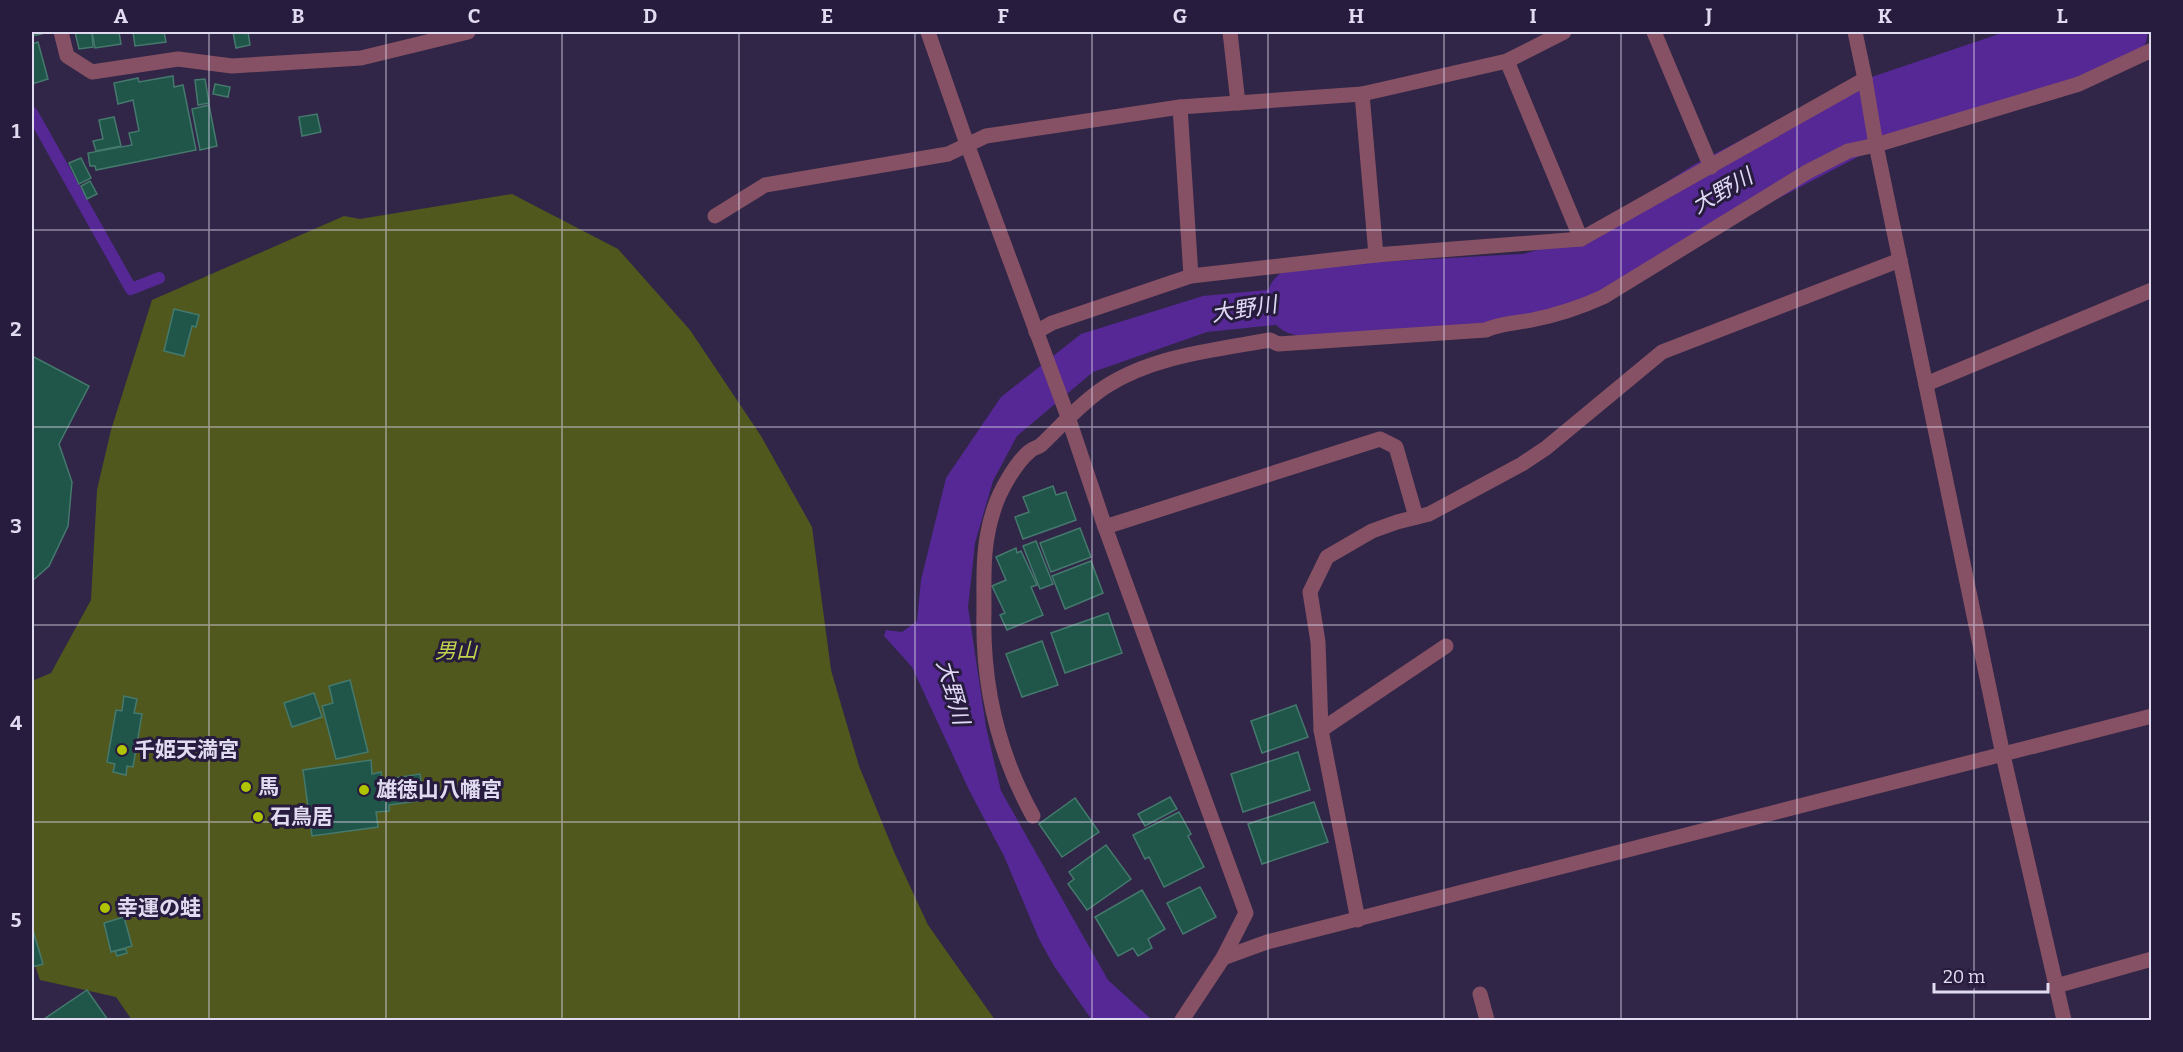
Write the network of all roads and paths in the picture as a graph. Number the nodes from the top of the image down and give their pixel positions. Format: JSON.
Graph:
{"nodes":[{"id":1,"x":61,"y":32,"type":"edge"},
{"id":2,"x":468,"y":32,"type":"edge"},
{"id":3,"x":928,"y":32,"type":"edge"},
{"id":4,"x":1230,"y":32,"type":"edge"},
{"id":5,"x":1564,"y":32,"type":"edge"},
{"id":6,"x":1654,"y":32,"type":"edge"},
{"id":7,"x":1855,"y":32,"type":"edge"},
{"id":8,"x":2151,"y":50,"type":"edge"},
{"id":9,"x":1507,"y":61,"type":"junction"},
{"id":10,"x":1865,"y":79,"type":"junction"},
{"id":11,"x":1362,"y":94,"type":"junction"},
{"id":12,"x":1238,"y":103,"type":"junction"},
{"id":13,"x":1180,"y":107,"type":"junction"},
{"id":14,"x":967,"y":144,"type":"junction"},
{"id":15,"x":1876,"y":145,"type":"junction"},
{"id":16,"x":1711,"y":167,"type":"junction"},
{"id":17,"x":715,"y":216,"type":"dead end"},
{"id":18,"x":1581,"y":239,"type":"junction"},
{"id":19,"x":1376,"y":255,"type":"junction"},
{"id":20,"x":1900,"y":260,"type":"junction"},
{"id":21,"x":1191,"y":276,"type":"junction"},
{"id":22,"x":2151,"y":290,"type":"edge"},
{"id":23,"x":1036,"y":332,"type":"junction"},
{"id":24,"x":1926,"y":384,"type":"junction"},
{"id":25,"x":1068,"y":417,"type":"junction"},
{"id":26,"x":1416,"y":517,"type":"junction"},
{"id":27,"x":1105,"y":527,"type":"junction"},
{"id":28,"x":1446,"y":646,"type":"dead end"},
{"id":29,"x":2151,"y":716,"type":"edge"},
{"id":30,"x":1321,"y":730,"type":"junction"},
{"id":31,"x":2003,"y":755,"type":"junction"},
{"id":32,"x":1033,"y":816,"type":"dead end"},
{"id":33,"x":1358,"y":920,"type":"junction"},
{"id":34,"x":1222,"y":958,"type":"junction"},
{"id":35,"x":2151,"y":959,"type":"edge"},
{"id":36,"x":2056,"y":986,"type":"junction"},
{"id":37,"x":1480,"y":994,"type":"dead end"},
{"id":38,"x":1182,"y":1020,"type":"edge"},
{"id":39,"x":1487,"y":1020,"type":"edge"},
{"id":40,"x":2064,"y":1020,"type":"edge"}],
"edges":[{"from":1,"to":2,"type":"street"},
{"from":3,"to":14,"type":"street"},
{"from":4,"to":12,"type":"street"},
{"from":5,"to":9,"type":"street"},
{"from":6,"to":16,"type":"street"},
{"from":7,"to":10,"type":"street"},
{"from":8,"to":15,"type":"street"},
{"from":9,"to":11,"type":"street"},
{"from":9,"to":18,"type":"street"},
{"from":10,"to":15,"type":"street"},
{"from":10,"to":16,"type":"street"},
{"from":11,"to":12,"type":"street"},
{"from":11,"to":19,"type":"street"},
{"from":12,"to":13,"type":"street"},
{"from":13,"to":14,"type":"street"},
{"from":13,"to":21,"type":"street"},
{"from":14,"to":17,"type":"street"},
{"from":14,"to":23,"type":"street"},
{"from":15,"to":20,"type":"street"},
{"from":15,"to":25,"type":"street"},
{"from":16,"to":18,"type":"street"},
{"from":18,"to":19,"type":"street"},
{"from":19,"to":21,"type":"street"},
{"from":20,"to":24,"type":"street"},
{"from":20,"to":26,"type":"street"},
{"from":21,"to":23,"type":"street"},
{"from":22,"to":24,"type":"street"},
{"from":23,"to":25,"type":"street"},
{"from":24,"to":31,"type":"street"},
{"from":25,"to":27,"type":"street"},
{"from":25,"to":32,"type":"street"},
{"from":26,"to":27,"type":"street"},
{"from":26,"to":30,"type":"street"},
{"from":27,"to":34,"type":"street"},
{"from":28,"to":30,"type":"street"},
{"from":29,"to":31,"type":"street"},
{"from":30,"to":33,"type":"street"},
{"from":31,"to":33,"type":"street"},
{"from":31,"to":36,"type":"street"},
{"from":33,"to":34,"type":"street"},
{"from":34,"to":38,"type":"street"},
{"from":35,"to":36,"type":"street"},
{"from":36,"to":40,"type":"street"},
{"from":37,"to":39,"type":"street"}]}
